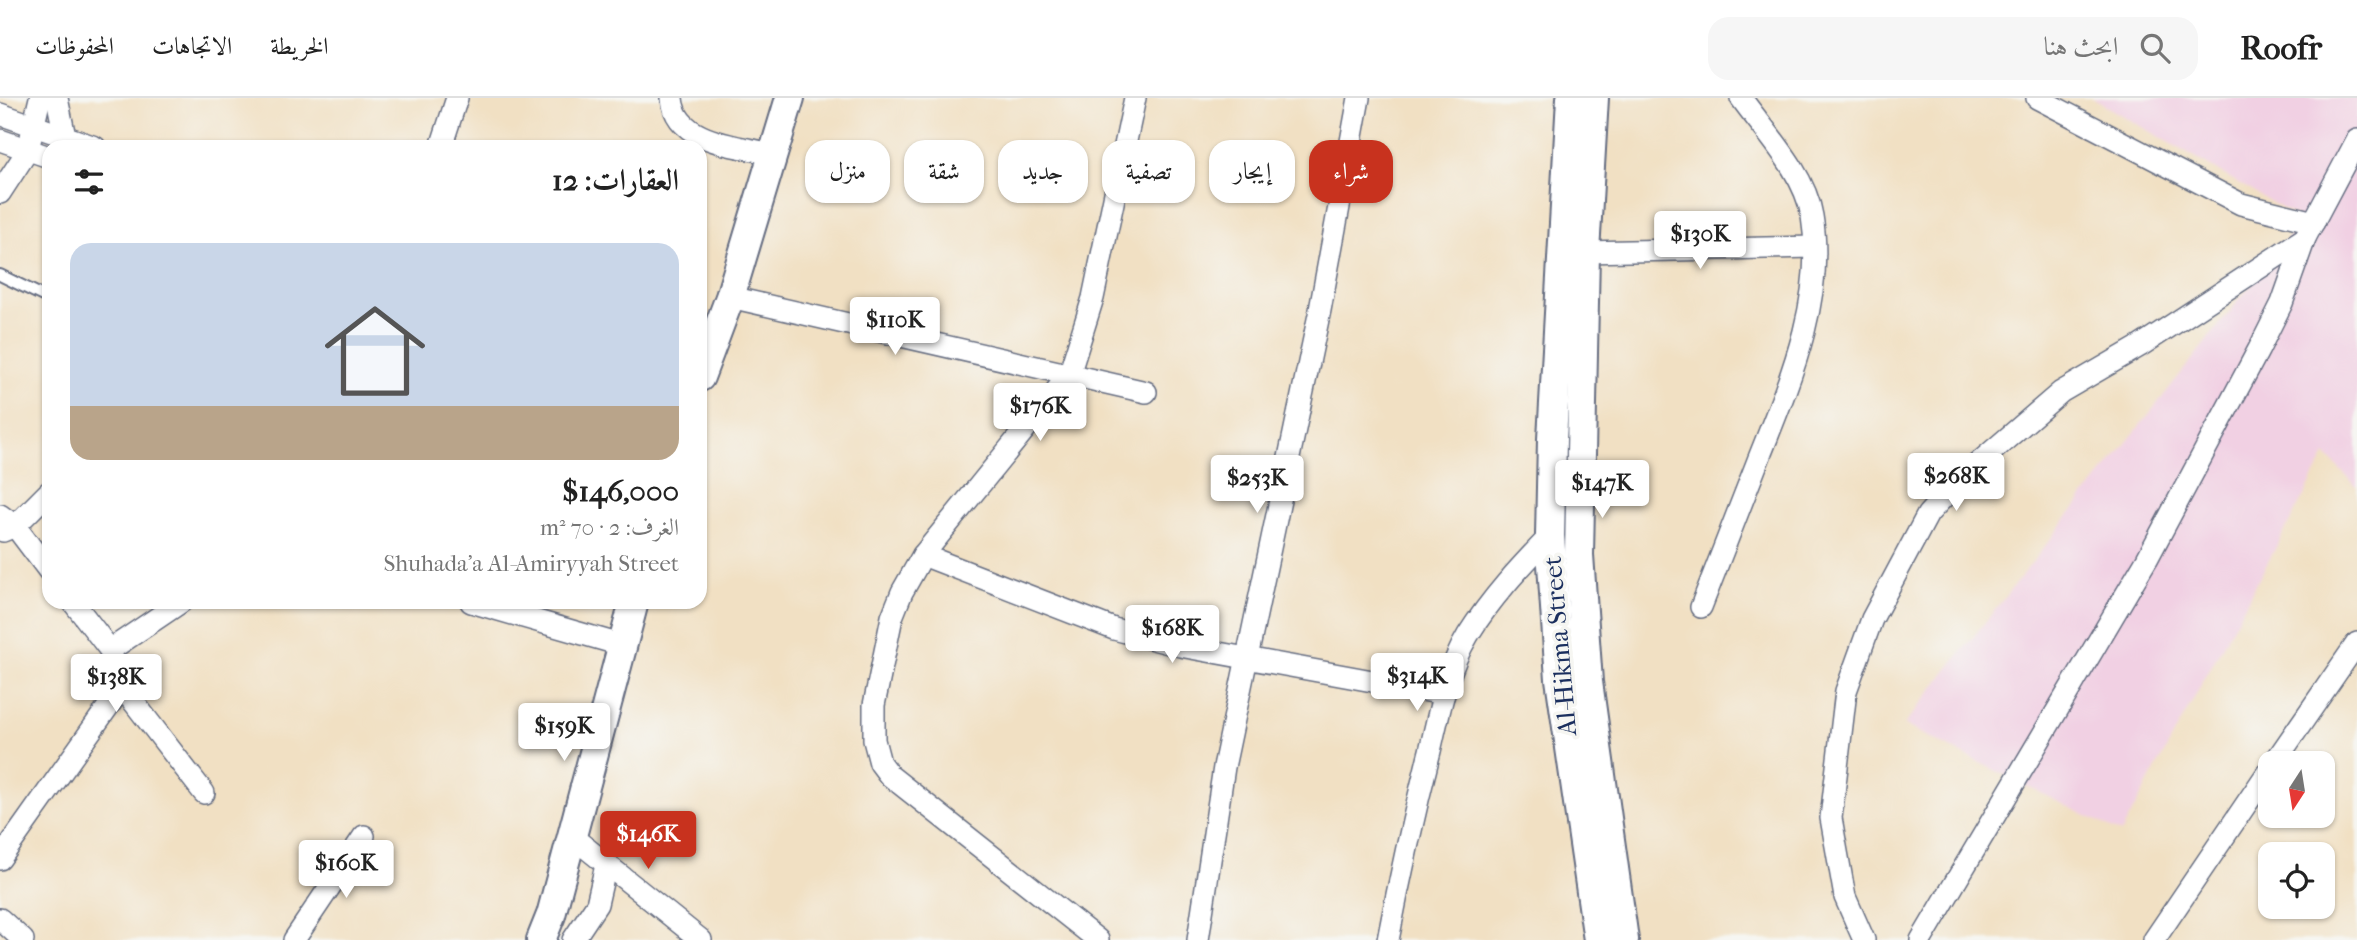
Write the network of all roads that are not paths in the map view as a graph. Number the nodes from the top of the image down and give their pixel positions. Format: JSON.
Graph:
{"nodes":[{"id":1,"x":40,"y":98,"type":"edge"},
{"id":2,"x":57,"y":98,"type":"edge"},
{"id":3,"x":457,"y":98,"type":"edge"},
{"id":4,"x":672,"y":98,"type":"edge"},
{"id":5,"x":790,"y":98,"type":"edge"},
{"id":6,"x":1135,"y":98,"type":"edge"},
{"id":7,"x":1359,"y":98,"type":"edge"},
{"id":8,"x":1571,"y":98,"type":"edge"},
{"id":9,"x":1594,"y":98,"type":"edge"},
{"id":10,"x":1741,"y":98,"type":"edge"},
{"id":11,"x":2037,"y":98,"type":"edge"},
{"id":12,"x":3,"y":112,"type":"edge"},
{"id":13,"x":35,"y":124,"type":"junction"},
{"id":14,"x":65,"y":136,"type":"junction"},
{"id":15,"x":76,"y":140,"type":"edge"},
{"id":16,"x":443,"y":140,"type":"edge"},
{"id":17,"x":2357,"y":140,"type":"edge"},
{"id":18,"x":0,"y":141,"type":"edge"},
{"id":19,"x":28,"y":150,"type":"junction"},
{"id":20,"x":773,"y":154,"type":"junction"},
{"id":21,"x":42,"y":155,"type":"edge"},
{"id":22,"x":0,"y":193,"type":"edge"},
{"id":23,"x":2309,"y":230,"type":"junction"},
{"id":24,"x":1814,"y":247,"type":"junction"},
{"id":25,"x":1585,"y":252,"type":"junction"},
{"id":26,"x":0,"y":275,"type":"edge"},
{"id":27,"x":42,"y":296,"type":"edge"},
{"id":28,"x":730,"y":297,"type":"junction"},
{"id":29,"x":707,"y":313,"type":"edge"},
{"id":30,"x":707,"y":356,"type":"edge"},
{"id":31,"x":1069,"y":375,"type":"junction"},
{"id":32,"x":1146,"y":392,"type":"dead end"},
{"id":33,"x":42,"y":497,"type":"edge"},
{"id":34,"x":5,"y":524,"type":"edge"},
{"id":35,"x":1550,"y":536,"type":"junction"},
{"id":36,"x":923,"y":555,"type":"junction"},
{"id":37,"x":42,"y":564,"type":"edge"},
{"id":38,"x":1701,"y":607,"type":"dead end"},
{"id":39,"x":78,"y":609,"type":"edge"},
{"id":40,"x":171,"y":609,"type":"edge"},
{"id":41,"x":495,"y":609,"type":"edge"},
{"id":42,"x":632,"y":609,"type":"edge"},
{"id":43,"x":2357,"y":643,"type":"edge"},
{"id":44,"x":621,"y":645,"type":"junction"},
{"id":45,"x":110,"y":650,"type":"junction"},
{"id":46,"x":1248,"y":656,"type":"junction"},
{"id":47,"x":122,"y":687,"type":"junction"},
{"id":48,"x":1444,"y":694,"type":"junction"},
{"id":49,"x":2282,"y":751,"type":"edge"},
{"id":50,"x":2258,"y":787,"type":"edge"},
{"id":51,"x":204,"y":793,"type":"dead end"},
{"id":52,"x":570,"y":835,"type":"junction"},
{"id":53,"x":364,"y":836,"type":"dead end"},
{"id":54,"x":0,"y":859,"type":"edge"},
{"id":55,"x":606,"y":865,"type":"junction"},
{"id":56,"x":0,"y":919,"type":"edge"},
{"id":57,"x":23,"y":940,"type":"edge"},
{"id":58,"x":294,"y":940,"type":"edge"},
{"id":59,"x":541,"y":940,"type":"edge"},
{"id":60,"x":573,"y":940,"type":"edge"},
{"id":61,"x":701,"y":940,"type":"edge"},
{"id":62,"x":1098,"y":940,"type":"edge"},
{"id":63,"x":1198,"y":940,"type":"edge"},
{"id":64,"x":1388,"y":940,"type":"edge"},
{"id":65,"x":1598,"y":940,"type":"edge"},
{"id":66,"x":1624,"y":940,"type":"edge"},
{"id":67,"x":1864,"y":940,"type":"edge"},
{"id":68,"x":1921,"y":940,"type":"edge"},
{"id":69,"x":2154,"y":940,"type":"edge"}],
"edges":[{"from":1,"to":13,"type":"street"},
{"from":2,"to":14,"type":"street"},
{"from":3,"to":16,"type":"street"},
{"from":4,"to":20,"type":"street"},
{"from":5,"to":20,"type":"street"},
{"from":6,"to":31,"type":"street"},
{"from":7,"to":46,"type":"street"},
{"from":8,"to":35,"type":"street","name":"Al-Hikma Street"},
{"from":9,"to":25,"type":"street","name":"Al-Hikma Street"},
{"from":10,"to":24,"type":"street"},
{"from":11,"to":23,"type":"street"},
{"from":12,"to":13,"type":"street"},
{"from":13,"to":14,"type":"street"},
{"from":13,"to":19,"type":"street"},
{"from":14,"to":15,"type":"street"},
{"from":17,"to":23,"type":"street"},
{"from":18,"to":19,"type":"street"},
{"from":19,"to":21,"type":"street"},
{"from":19,"to":22,"type":"street"},
{"from":20,"to":28,"type":"street"},
{"from":23,"to":67,"type":"street"},
{"from":23,"to":68,"type":"street"},
{"from":24,"to":25,"type":"street"},
{"from":24,"to":38,"type":"street"},
{"from":25,"to":66,"type":"street","name":"Al-Hikma Street"},
{"from":26,"to":27,"type":"lane"},
{"from":28,"to":29,"type":"street"},
{"from":28,"to":30,"type":"street"},
{"from":28,"to":31,"type":"street"},
{"from":31,"to":32,"type":"street"},
{"from":31,"to":36,"type":"street"},
{"from":33,"to":34,"type":"street"},
{"from":34,"to":37,"type":"street"},
{"from":35,"to":48,"type":"street"},
{"from":35,"to":65,"type":"street","name":"Al-Hikma Street"},
{"from":36,"to":46,"type":"street"},
{"from":36,"to":62,"type":"street"},
{"from":39,"to":45,"type":"street"},
{"from":40,"to":45,"type":"street"},
{"from":41,"to":44,"type":"street"},
{"from":42,"to":44,"type":"street"},
{"from":43,"to":49,"type":"street"},
{"from":44,"to":52,"type":"street"},
{"from":45,"to":47,"type":"street"},
{"from":46,"to":48,"type":"street"},
{"from":46,"to":63,"type":"street"},
{"from":47,"to":51,"type":"street"},
{"from":47,"to":54,"type":"street"},
{"from":48,"to":64,"type":"street"},
{"from":50,"to":69,"type":"street"},
{"from":52,"to":55,"type":"street"},
{"from":52,"to":59,"type":"street"},
{"from":53,"to":58,"type":"street"},
{"from":55,"to":60,"type":"street"},
{"from":55,"to":61,"type":"street"},
{"from":56,"to":57,"type":"street"}]}
